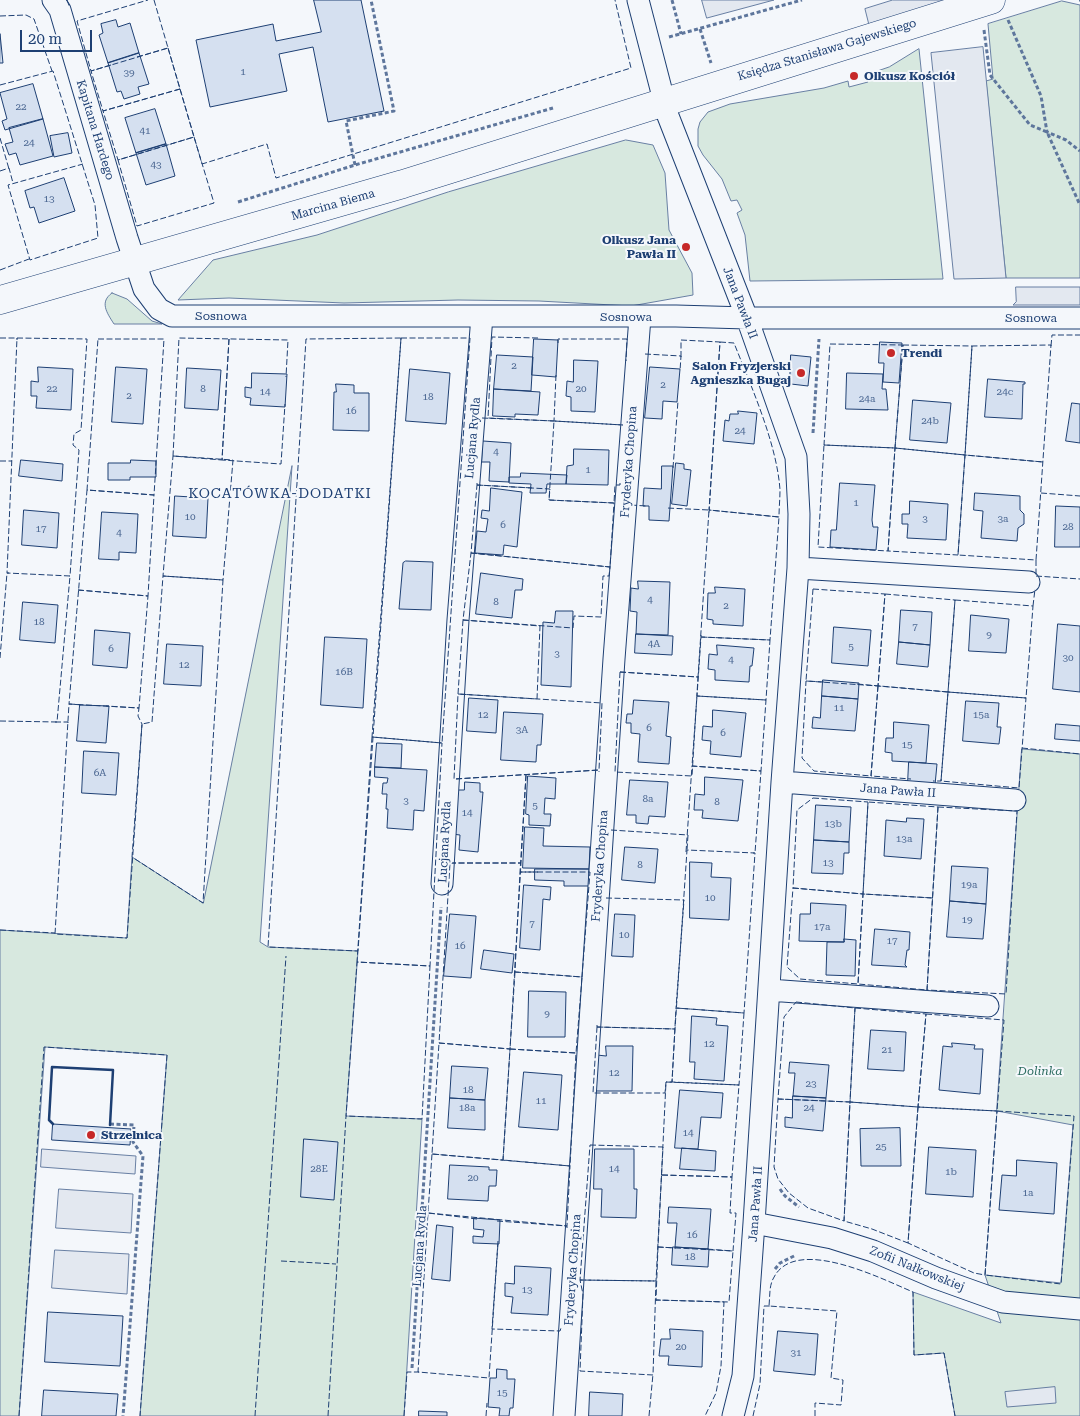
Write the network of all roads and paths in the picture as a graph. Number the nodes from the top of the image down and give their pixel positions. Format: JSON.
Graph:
{"nodes":[{"id":1,"x":53,"y":0,"type":"edge"},
{"id":2,"x":371,"y":0,"type":"edge"},
{"id":3,"x":638,"y":0,"type":"edge"},
{"id":4,"x":672,"y":0,"type":"edge"},
{"id":5,"x":802,"y":0,"type":"edge"},
{"id":6,"x":993,"y":12,"type":"edge"},
{"id":7,"x":681,"y":34,"type":"junction"},
{"id":8,"x":664,"y":38,"type":"dead end"},
{"id":9,"x":664,"y":103,"type":"junction"},
{"id":10,"x":556,"y":107,"type":"dead end"},
{"id":11,"x":1047,"y":132,"type":"junction"},
{"id":12,"x":1080,"y":151,"type":"edge"},
{"id":13,"x":355,"y":165,"type":"junction"},
{"id":14,"x":237,"y":202,"type":"dead end"},
{"id":15,"x":1080,"y":205,"type":"edge"},
{"id":16,"x":135,"y":262,"type":"junction"},
{"id":17,"x":0,"y":300,"type":"edge"},
{"id":18,"x":172,"y":316,"type":"joint"},
{"id":19,"x":482,"y":316,"type":"junction"},
{"id":20,"x":640,"y":317,"type":"junction"},
{"id":21,"x":747,"y":318,"type":"junction"},
{"id":22,"x":1080,"y":318,"type":"edge"},
{"id":23,"x":798,"y":568,"type":"junction"},
{"id":24,"x":1030,"y":582,"type":"dead end"},
{"id":25,"x":782,"y":782,"type":"junction"},
{"id":26,"x":1015,"y":800,"type":"dead end"},
{"id":27,"x":442,"y":884,"type":"joint"},
{"id":28,"x":770,"y":990,"type":"junction"},
{"id":29,"x":988,"y":1006,"type":"dead end"},
{"id":30,"x":110,"y":1124,"type":"dead end"},
{"id":31,"x":754,"y":1223,"type":"junction"},
{"id":32,"x":798,"y":1254,"type":"dead end"},
{"id":33,"x":774,"y":1270,"type":"dead end"},
{"id":34,"x":1080,"y":1309,"type":"edge"},
{"id":35,"x":412,"y":1368,"type":"dead end"},
{"id":36,"x":123,"y":1416,"type":"edge"},
{"id":37,"x":564,"y":1416,"type":"edge"},
{"id":38,"x":733,"y":1416,"type":"edge"}],
"edges":[{"from":1,"to":16,"type":"street","name":"Kapitana Hardego"},
{"from":2,"to":13,"type":"path"},
{"from":3,"to":9,"type":"street","name":"Jana Pawła II"},
{"from":4,"to":7,"type":"path"},
{"from":5,"to":7,"type":"path"},
{"from":6,"to":9,"type":"street","name":"Księdza Stanisława Gajewskiego"},
{"from":6,"to":11,"type":"path"},
{"from":6,"to":11,"type":"path"},
{"from":7,"to":8,"type":"path"},
{"from":9,"to":16,"type":"street","name":"Marcina Biema"},
{"from":9,"to":21,"type":"street","name":"Jana Pawła II"},
{"from":10,"to":13,"type":"path"},
{"from":11,"to":12,"type":"path"},
{"from":11,"to":15,"type":"path"},
{"from":13,"to":14,"type":"path"},
{"from":16,"to":17,"type":"street","name":"Marcina Biema"},
{"from":16,"to":18,"type":"street","name":"Kapitana Hardego"},
{"from":18,"to":19,"type":"street","name":"Sosnowa"},
{"from":19,"to":20,"type":"street","name":"Sosnowa"},
{"from":19,"to":27,"type":"street","name":"Lucjana Rydla"},
{"from":20,"to":21,"type":"street","name":"Sosnowa"},
{"from":20,"to":37,"type":"street","name":"Fryderyka Chopina"},
{"from":21,"to":22,"type":"street","name":"Sosnowa"},
{"from":21,"to":23,"type":"street","name":"Jana Pawła II"},
{"from":23,"to":24,"type":"street"},
{"from":23,"to":25,"type":"street","name":"Jana Pawła II"},
{"from":25,"to":26,"type":"street","name":"Jana Pawła II"},
{"from":25,"to":28,"type":"street","name":"Jana Pawła II"},
{"from":27,"to":35,"type":"path","name":"Lucjana Rydla"},
{"from":28,"to":29,"type":"street"},
{"from":28,"to":31,"type":"street","name":"Jana Pawła II"},
{"from":30,"to":36,"type":"path"},
{"from":31,"to":34,"type":"street","name":"Zofii Nałkowskiej"},
{"from":31,"to":38,"type":"street","name":"Jana Pawła II"},
{"from":32,"to":33,"type":"path"}]}
